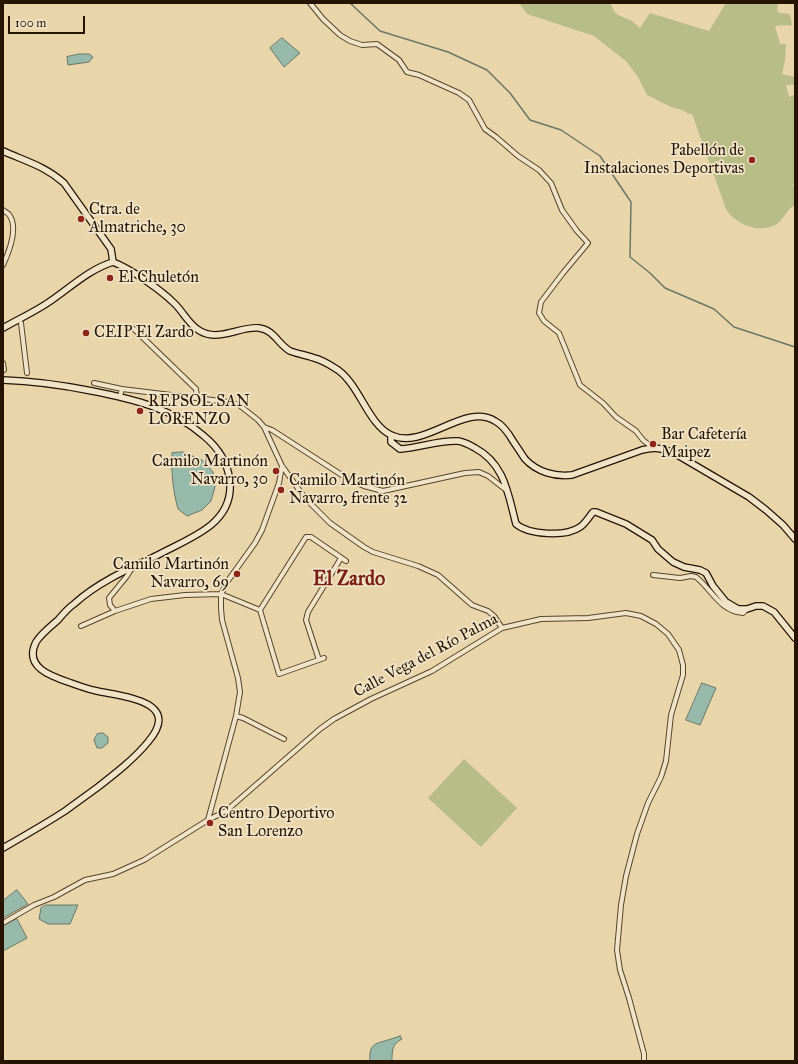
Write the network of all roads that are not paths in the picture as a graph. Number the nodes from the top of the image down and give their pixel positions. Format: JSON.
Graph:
{"nodes":[{"id":1,"x":310,"y":3,"type":"edge"},
{"id":2,"x":3,"y":151,"type":"edge"},
{"id":3,"x":3,"y":210,"type":"edge"},
{"id":4,"x":113,"y":262,"type":"junction"},
{"id":5,"x":3,"y":265,"type":"edge"},
{"id":6,"x":21,"y":323,"type":"dead end"},
{"id":7,"x":3,"y":328,"type":"edge"},
{"id":8,"x":134,"y":329,"type":"dead end"},
{"id":9,"x":3,"y":363,"type":"edge"},
{"id":10,"x":4,"y":370,"type":"dead end"},
{"id":11,"x":27,"y":373,"type":"dead end"},
{"id":12,"x":3,"y":380,"type":"edge"},
{"id":13,"x":94,"y":383,"type":"dead end"},
{"id":14,"x":122,"y":389,"type":"junction"},
{"id":15,"x":120,"y":396,"type":"junction"},
{"id":16,"x":197,"y":398,"type":"junction"},
{"id":17,"x":264,"y":427,"type":"junction"},
{"id":18,"x":391,"y":435,"type":"junction"},
{"id":19,"x":653,"y":448,"type":"junction"},
{"id":20,"x":282,"y":466,"type":"junction"},
{"id":21,"x":506,"y":490,"type":"junction"},
{"id":22,"x":795,"y":539,"type":"edge"},
{"id":23,"x":341,"y":558,"type":"junction"},
{"id":24,"x":346,"y":562,"type":"dead end"},
{"id":25,"x":132,"y":567,"type":"junction"},
{"id":26,"x":653,"y":575,"type":"dead end"},
{"id":27,"x":221,"y":594,"type":"junction"},
{"id":28,"x":747,"y":609,"type":"junction"},
{"id":29,"x":260,"y":610,"type":"junction"},
{"id":30,"x":115,"y":611,"type":"junction"},
{"id":31,"x":81,"y":626,"type":"dead end"},
{"id":32,"x":502,"y":628,"type":"junction"},
{"id":33,"x":795,"y":638,"type":"edge"},
{"id":34,"x":236,"y":716,"type":"junction"},
{"id":35,"x":284,"y":739,"type":"dead end"},
{"id":36,"x":208,"y":820,"type":"junction"},
{"id":37,"x":3,"y":848,"type":"edge"},
{"id":38,"x":3,"y":923,"type":"edge"},
{"id":39,"x":644,"y":1061,"type":"edge"}],
"edges":[{"from":1,"to":19,"type":"street"},
{"from":2,"to":4,"type":"street"},
{"from":3,"to":5,"type":"street"},
{"from":4,"to":7,"type":"street"},
{"from":4,"to":18,"type":"street"},
{"from":6,"to":11,"type":"street"},
{"from":8,"to":16,"type":"street"},
{"from":9,"to":10,"type":"street"},
{"from":12,"to":15,"type":"street"},
{"from":13,"to":14,"type":"street"},
{"from":14,"to":15,"type":"street"},
{"from":14,"to":16,"type":"street"},
{"from":15,"to":25,"type":"street"},
{"from":16,"to":17,"type":"street"},
{"from":17,"to":20,"type":"street"},
{"from":17,"to":21,"type":"street"},
{"from":18,"to":19,"type":"street"},
{"from":18,"to":21,"type":"street"},
{"from":19,"to":22,"type":"street"},
{"from":20,"to":27,"type":"street"},
{"from":20,"to":32,"type":"street"},
{"from":21,"to":28,"type":"street"},
{"from":23,"to":24,"type":"street"},
{"from":23,"to":29,"type":"street"},
{"from":23,"to":29,"type":"street"},
{"from":25,"to":30,"type":"street"},
{"from":25,"to":37,"type":"street"},
{"from":26,"to":28,"type":"street"},
{"from":27,"to":29,"type":"street"},
{"from":27,"to":30,"type":"street"},
{"from":27,"to":34,"type":"street"},
{"from":28,"to":33,"type":"street"},
{"from":30,"to":31,"type":"street"},
{"from":32,"to":36,"type":"street","name":"Calle Vega del Río Palma"},
{"from":32,"to":39,"type":"street","name":"Calle Vega del Río Palma"},
{"from":34,"to":35,"type":"street"},
{"from":34,"to":36,"type":"street"},
{"from":36,"to":38,"type":"street","name":"Calle Vega del Río Palma"}]}
